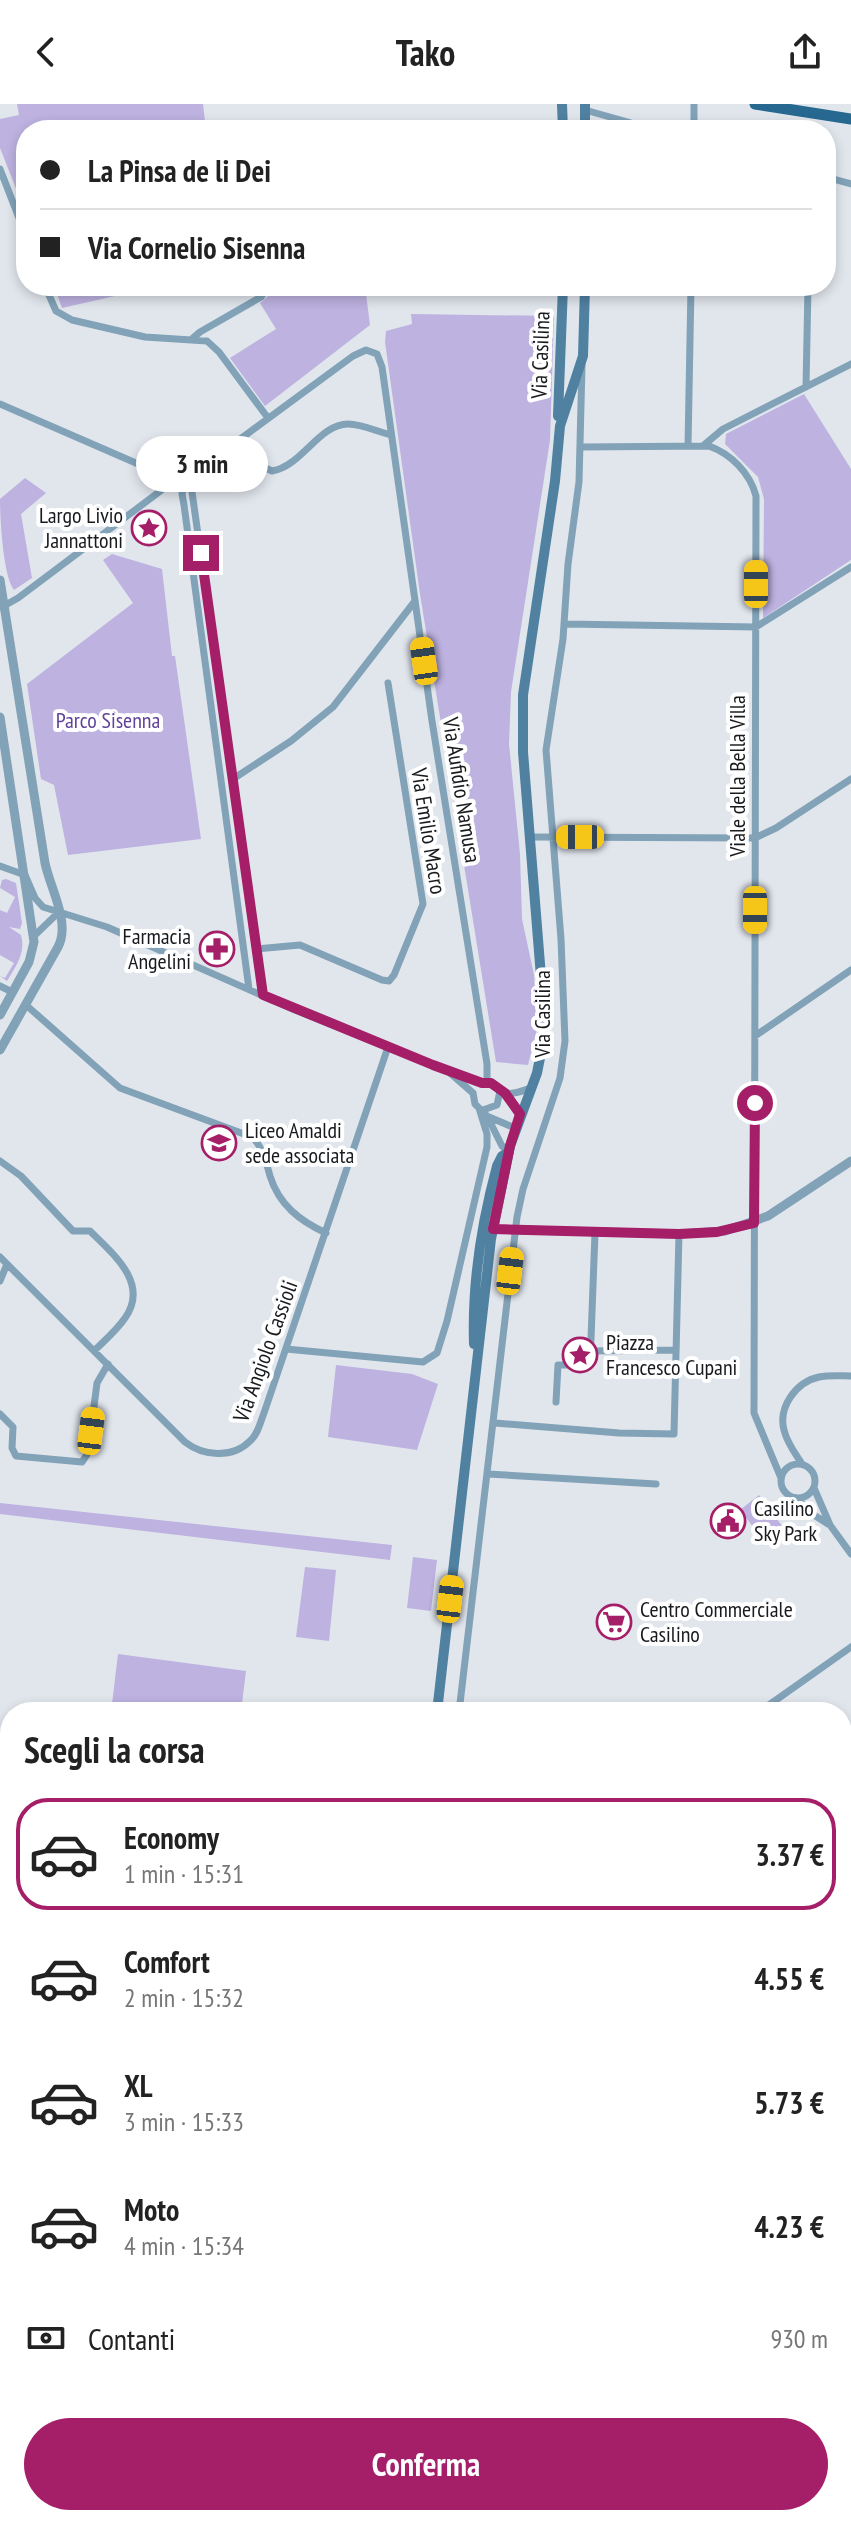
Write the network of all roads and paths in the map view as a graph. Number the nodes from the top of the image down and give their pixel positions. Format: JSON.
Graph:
{"nodes":[{"id":1,"x":755,"y":104,"type":"edge"},
{"id":2,"x":585,"y":107,"type":"edge"},
{"id":3,"x":794,"y":107,"type":"edge"},
{"id":4,"x":822,"y":110,"type":"edge"},
{"id":5,"x":851,"y":119,"type":"edge"},
{"id":6,"x":625,"y":120,"type":"edge"},
{"id":7,"x":0,"y":169,"type":"edge"},
{"id":8,"x":16,"y":210,"type":"edge"},
{"id":9,"x":49,"y":296,"type":"edge"},
{"id":10,"x":261,"y":296,"type":"edge"},
{"id":11,"x":562,"y":296,"type":"edge"},
{"id":12,"x":585,"y":296,"type":"edge"},
{"id":13,"x":691,"y":296,"type":"edge"},
{"id":14,"x":808,"y":296,"type":"edge"},
{"id":15,"x":193,"y":338,"type":"junction"},
{"id":16,"x":583,"y":356,"type":"junction"},
{"id":17,"x":851,"y":364,"type":"edge"},
{"id":18,"x":806,"y":387,"type":"junction"},
{"id":19,"x":0,"y":404,"type":"edge"},
{"id":20,"x":268,"y":418,"type":"junction"},
{"id":21,"x":560,"y":426,"type":"junction"},
{"id":22,"x":391,"y":435,"type":"junction"},
{"id":23,"x":241,"y":439,"type":"junction"},
{"id":24,"x":704,"y":445,"type":"junction"},
{"id":25,"x":688,"y":446,"type":"junction"},
{"id":26,"x":581,"y":447,"type":"junction"},
{"id":27,"x":186,"y":479,"type":"junction"},
{"id":28,"x":175,"y":480,"type":"junction"},
{"id":29,"x":851,"y":567,"type":"edge"},
{"id":30,"x":0,"y":580,"type":"edge"},
{"id":31,"x":415,"y":601,"type":"junction"},
{"id":32,"x":1,"y":606,"type":"edge"},
{"id":33,"x":565,"y":624,"type":"junction"},
{"id":34,"x":756,"y":627,"type":"junction"},
{"id":35,"x":388,"y":683,"type":"dead end"},
{"id":36,"x":0,"y":717,"type":"edge"},
{"id":37,"x":233,"y":779,"type":"junction"},
{"id":38,"x":851,"y":779,"type":"edge"},
{"id":39,"x":529,"y":837,"type":"junction"},
{"id":40,"x":551,"y":837,"type":"junction"},
{"id":41,"x":755,"y":838,"type":"junction"},
{"id":42,"x":0,"y":866,"type":"edge"},
{"id":43,"x":25,"y":875,"type":"junction"},
{"id":44,"x":60,"y":911,"type":"junction"},
{"id":45,"x":34,"y":936,"type":"junction"},
{"id":46,"x":256,"y":949,"type":"junction"},
{"id":47,"x":851,"y":970,"type":"edge"},
{"id":48,"x":0,"y":986,"type":"edge"},
{"id":49,"x":249,"y":989,"type":"junction"},
{"id":50,"x":12,"y":992,"type":"junction"},
{"id":51,"x":263,"y":995,"type":"junction"},
{"id":52,"x":26,"y":1005,"type":"junction"},
{"id":53,"x":0,"y":1015,"type":"edge"},
{"id":54,"x":755,"y":1036,"type":"junction"},
{"id":55,"x":388,"y":1047,"type":"junction"},
{"id":56,"x":0,"y":1050,"type":"edge"},
{"id":57,"x":448,"y":1071,"type":"junction"},
{"id":58,"x":484,"y":1083,"type":"junction"},
{"id":59,"x":531,"y":1088,"type":"junction"},
{"id":60,"x":502,"y":1092,"type":"junction"},
{"id":61,"x":473,"y":1093,"type":"junction"},
{"id":62,"x":483,"y":1111,"type":"junction"},
{"id":63,"x":520,"y":1114,"type":"junction"},
{"id":64,"x":515,"y":1128,"type":"junction"},
{"id":65,"x":509,"y":1152,"type":"junction"},
{"id":66,"x":0,"y":1161,"type":"edge"},
{"id":67,"x":851,"y":1161,"type":"edge"},
{"id":68,"x":754,"y":1223,"type":"junction"},
{"id":69,"x":493,"y":1229,"type":"junction"},
{"id":70,"x":515,"y":1232,"type":"junction"},
{"id":71,"x":326,"y":1233,"type":"junction"},
{"id":72,"x":595,"y":1233,"type":"junction"},
{"id":73,"x":679,"y":1234,"type":"junction"},
{"id":74,"x":0,"y":1257,"type":"edge"},
{"id":75,"x":7,"y":1264,"type":"junction"},
{"id":76,"x":0,"y":1281,"type":"edge"},
{"id":77,"x":286,"y":1349,"type":"junction"},
{"id":78,"x":676,"y":1350,"type":"junction"},
{"id":79,"x":94,"y":1351,"type":"junction"},
{"id":80,"x":591,"y":1351,"type":"junction"},
{"id":81,"x":108,"y":1364,"type":"junction"},
{"id":82,"x":476,"y":1370,"type":"junction"},
{"id":83,"x":851,"y":1376,"type":"edge"},
{"id":84,"x":556,"y":1402,"type":"dead end"},
{"id":85,"x":0,"y":1414,"type":"edge"},
{"id":86,"x":495,"y":1423,"type":"junction"},
{"id":87,"x":802,"y":1464,"type":"junction"},
{"id":88,"x":488,"y":1474,"type":"junction"},
{"id":89,"x":781,"y":1478,"type":"junction"},
{"id":90,"x":656,"y":1484,"type":"dead end"},
{"id":91,"x":814,"y":1488,"type":"junction"},
{"id":92,"x":796,"y":1498,"type":"junction"},
{"id":93,"x":830,"y":1525,"type":"junction"},
{"id":94,"x":851,"y":1554,"type":"edge"},
{"id":95,"x":851,"y":1647,"type":"edge"},
{"id":96,"x":438,"y":1702,"type":"edge"},
{"id":97,"x":460,"y":1702,"type":"edge"},
{"id":98,"x":773,"y":1702,"type":"edge"}],
"edges":[{"from":1,"to":3,"type":"main road"},
{"from":2,"to":6,"type":"street"},
{"from":3,"to":4,"type":"main road"},
{"from":4,"to":5,"type":"main road"},
{"from":7,"to":8,"type":"street"},
{"from":9,"to":15,"type":"street"},
{"from":10,"to":15,"type":"street"},
{"from":11,"to":21,"type":"main road","name":"Via Casilina"},
{"from":12,"to":16,"type":"main road","name":"Via Casilina"},
{"from":13,"to":25,"type":"street"},
{"from":14,"to":18,"type":"street"},
{"from":15,"to":20,"type":"street"},
{"from":16,"to":21,"type":"main road","name":"Via Casilina"},
{"from":16,"to":26,"type":"street","name":"Via Casilina"},
{"from":17,"to":18,"type":"street"},
{"from":18,"to":24,"type":"street"},
{"from":19,"to":28,"type":"street"},
{"from":20,"to":22,"type":"street","name":"Via Aufidio Namusa"},
{"from":20,"to":23,"type":"street"},
{"from":21,"to":39,"type":"main road","name":"Via Casilina"},
{"from":22,"to":23,"type":"street"},
{"from":22,"to":31,"type":"street","name":"Via Aufidio Namusa"},
{"from":23,"to":27,"type":"street"},
{"from":24,"to":25,"type":"street"},
{"from":24,"to":34,"type":"street","name":"Viale della Bella Villa"},
{"from":25,"to":26,"type":"street"},
{"from":26,"to":33,"type":"street","name":"Via Casilina"},
{"from":27,"to":28,"type":"street"},
{"from":27,"to":37,"type":"street"},
{"from":27,"to":49,"type":"street"},
{"from":28,"to":32,"type":"street"},
{"from":29,"to":34,"type":"street"},
{"from":30,"to":32,"type":"street"},
{"from":31,"to":37,"type":"street"},
{"from":31,"to":58,"type":"street","name":"Via Aufidio Namusa"},
{"from":32,"to":44,"type":"street"},
{"from":33,"to":34,"type":"street"},
{"from":33,"to":40,"type":"street","name":"Via Casilina"},
{"from":34,"to":41,"type":"street","name":"Viale della Bella Villa"},
{"from":35,"to":46,"type":"street","name":"Via Emilio Macro"},
{"from":36,"to":43,"type":"street"},
{"from":37,"to":46,"type":"street"},
{"from":38,"to":41,"type":"street"},
{"from":39,"to":40,"type":"street"},
{"from":39,"to":59,"type":"main road","name":"Via Casilina"},
{"from":40,"to":41,"type":"street"},
{"from":40,"to":70,"type":"street","name":"Via Casilina"},
{"from":41,"to":54,"type":"street","name":"Viale della Bella Villa"},
{"from":42,"to":43,"type":"street"},
{"from":43,"to":44,"type":"street"},
{"from":43,"to":45,"type":"street"},
{"from":44,"to":45,"type":"street"},
{"from":44,"to":49,"type":"street"},
{"from":44,"to":52,"type":"street"},
{"from":45,"to":50,"type":"street"},
{"from":46,"to":51,"type":"street"},
{"from":47,"to":54,"type":"street"},
{"from":48,"to":50,"type":"street"},
{"from":49,"to":51,"type":"street"},
{"from":50,"to":53,"type":"street"},
{"from":51,"to":55,"type":"street"},
{"from":52,"to":56,"type":"street"},
{"from":52,"to":71,"type":"street"},
{"from":54,"to":68,"type":"street","name":"Viale della Bella Villa"},
{"from":55,"to":57,"type":"street"},
{"from":55,"to":71,"type":"street","name":"Via Angiolo Cassioli"},
{"from":57,"to":58,"type":"street"},
{"from":57,"to":61,"type":"street"},
{"from":58,"to":60,"type":"street"},
{"from":58,"to":61,"type":"street"},
{"from":59,"to":60,"type":"street"},
{"from":59,"to":63,"type":"main road","name":"Via Casilina"},
{"from":60,"to":62,"type":"street"},
{"from":60,"to":63,"type":"street"},
{"from":61,"to":62,"type":"street"},
{"from":62,"to":64,"type":"street"},
{"from":62,"to":65,"type":"street"},
{"from":62,"to":77,"type":"street"},
{"from":63,"to":64,"type":"main road","name":"Via Casilina"},
{"from":64,"to":65,"type":"main road","name":"Via Casilina"},
{"from":65,"to":69,"type":"main road","name":"Via Casilina"},
{"from":65,"to":82,"type":"main road","name":"Via Casilina"},
{"from":66,"to":79,"type":"street"},
{"from":67,"to":68,"type":"street"},
{"from":68,"to":73,"type":"street"},
{"from":68,"to":89,"type":"street","name":"Viale della Bella Villa"},
{"from":69,"to":70,"type":"street"},
{"from":69,"to":82,"type":"main road","name":"Via Casilina"},
{"from":70,"to":72,"type":"street"},
{"from":70,"to":86,"type":"street","name":"Via Casilina"},
{"from":71,"to":77,"type":"street","name":"Via Angiolo Cassioli"},
{"from":72,"to":73,"type":"street"},
{"from":72,"to":80,"type":"street"},
{"from":73,"to":78,"type":"street"},
{"from":74,"to":75,"type":"street","name":"Via Angiolo Cassioli"},
{"from":75,"to":76,"type":"street"},
{"from":75,"to":79,"type":"street","name":"Via Angiolo Cassioli"},
{"from":77,"to":81,"type":"street","name":"Via Angiolo Cassioli"},
{"from":78,"to":80,"type":"street"},
{"from":78,"to":86,"type":"street"},
{"from":79,"to":81,"type":"street","name":"Via Angiolo Cassioli"},
{"from":80,"to":84,"type":"street"},
{"from":81,"to":85,"type":"street"},
{"from":82,"to":96,"type":"main road","name":"Via Casilina"},
{"from":83,"to":87,"type":"street","name":"Viale della Bella Villa"},
{"from":86,"to":88,"type":"street","name":"Via Casilina"},
{"from":87,"to":89,"type":"street"},
{"from":87,"to":91,"type":"street","name":"Viale della Bella Villa"},
{"from":88,"to":90,"type":"street"},
{"from":88,"to":97,"type":"street","name":"Via Casilina"},
{"from":89,"to":92,"type":"street","name":"Viale della Bella Villa"},
{"from":91,"to":92,"type":"street"},
{"from":91,"to":93,"type":"street","name":"Viale della Bella Villa"},
{"from":92,"to":93,"type":"street","name":"Viale della Bella Villa"},
{"from":93,"to":94,"type":"street","name":"Viale della Bella Villa"},
{"from":95,"to":98,"type":"street"}]}
